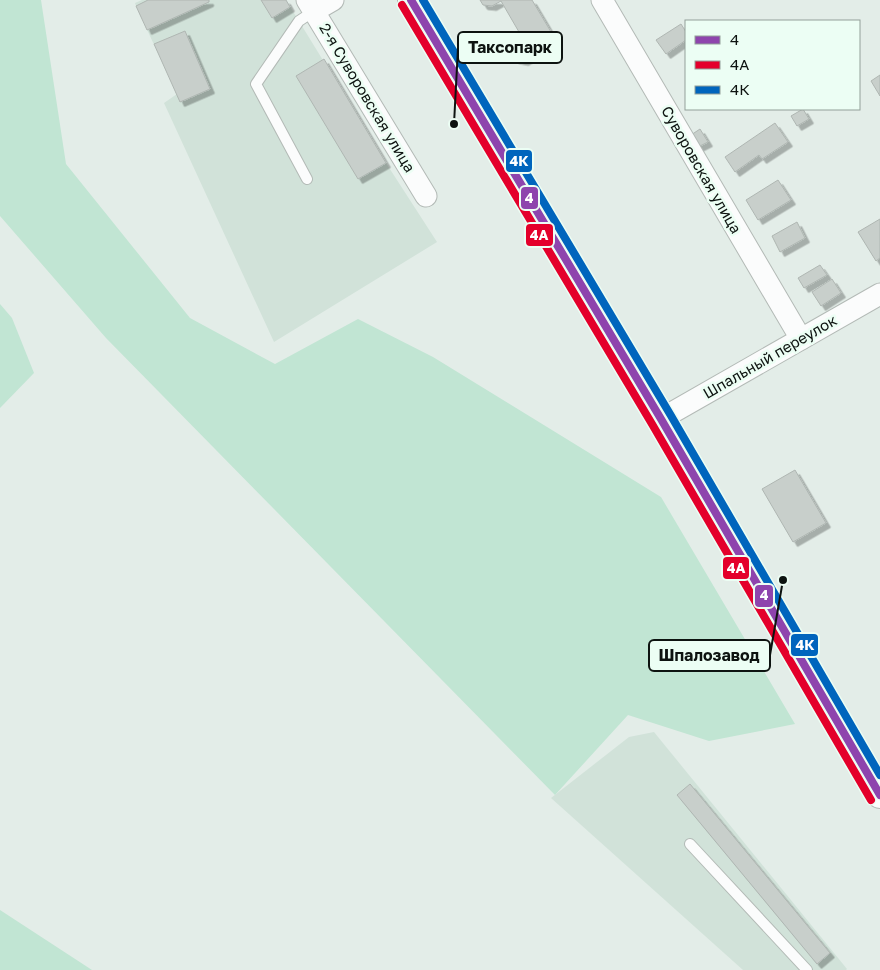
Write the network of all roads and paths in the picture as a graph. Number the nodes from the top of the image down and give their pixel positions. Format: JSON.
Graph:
{"nodes":[{"id":1,"x":333,"y":0,"type":"edge"},
{"id":2,"x":411,"y":0,"type":"edge"},
{"id":3,"x":602,"y":0,"type":"edge"},
{"id":4,"x":311,"y":6,"type":"edge"},
{"id":5,"x":307,"y":179,"type":"dead end"},
{"id":6,"x":426,"y":196,"type":"dead end"},
{"id":7,"x":880,"y":294,"type":"edge"},
{"id":8,"x":801,"y":339,"type":"junction"},
{"id":9,"x":661,"y":419,"type":"junction"},
{"id":10,"x":880,"y":794,"type":"edge"},
{"id":11,"x":690,"y":844,"type":"dead end"},
{"id":12,"x":807,"y":970,"type":"edge"}],
"edges":[{"from":1,"to":4,"type":"street"},
{"from":2,"to":9,"type":"street"},
{"from":3,"to":8,"type":"street","name":"Суворовская улица"},
{"from":4,"to":5,"type":"lane"},
{"from":4,"to":6,"type":"street","name":"2-я Суворовская улица"},
{"from":7,"to":8,"type":"street","name":"Шпальный переулок"},
{"from":8,"to":9,"type":"street","name":"Шпальный переулок"},
{"from":9,"to":10,"type":"street"},
{"from":11,"to":12,"type":"lane"}]}
